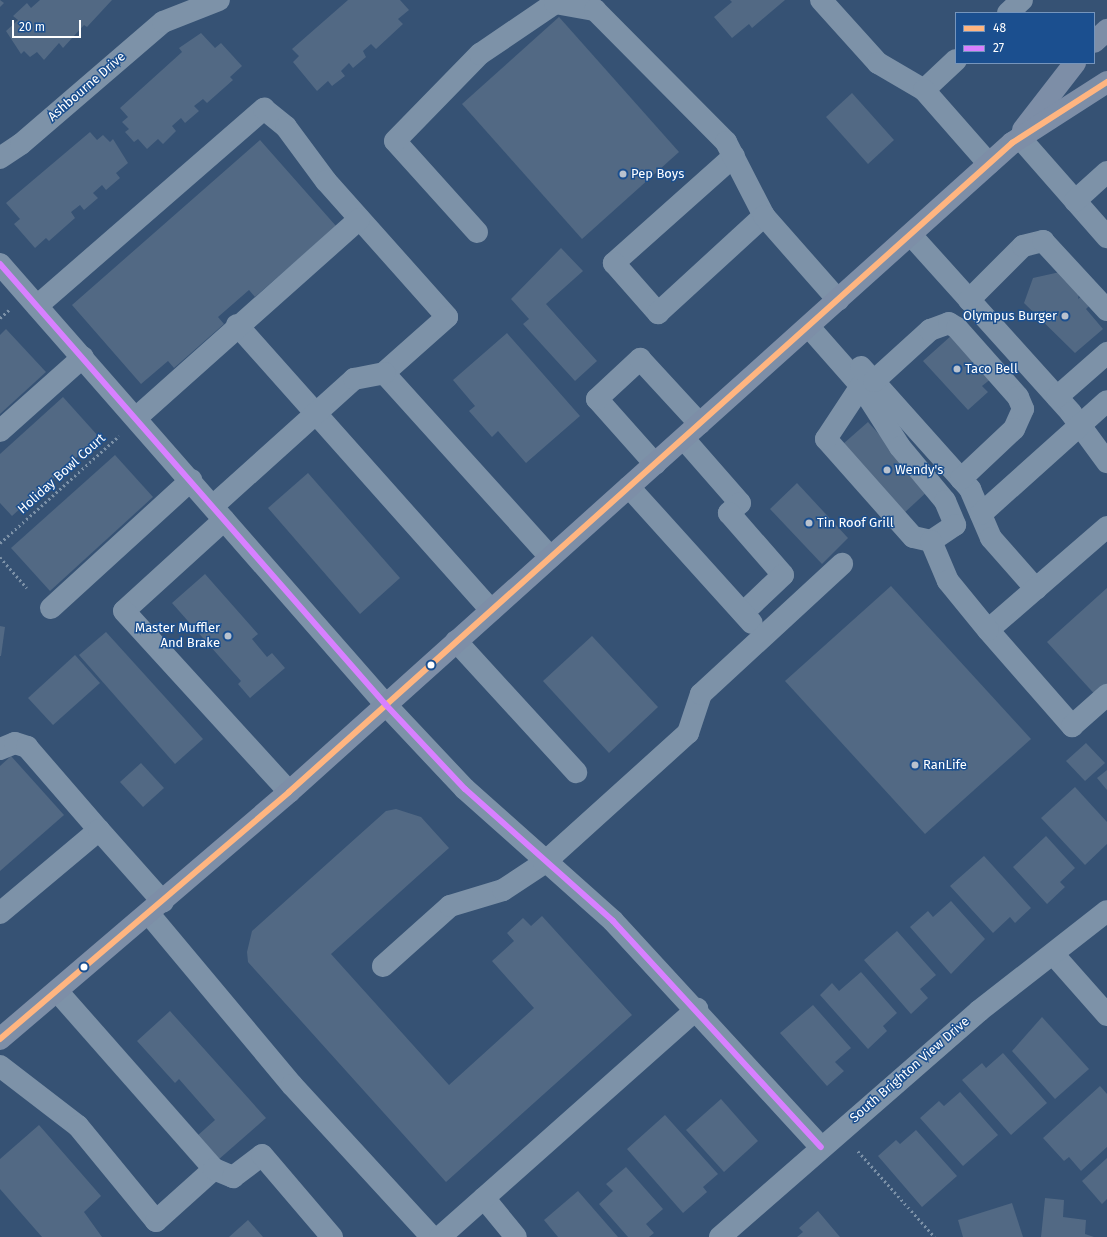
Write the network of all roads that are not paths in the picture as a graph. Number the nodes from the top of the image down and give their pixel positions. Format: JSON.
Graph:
{"nodes":[{"id":1,"x":821,"y":0,"type":"edge"},
{"id":2,"x":1022,"y":0,"type":"edge"},
{"id":3,"x":207,"y":2,"type":"edge"},
{"id":4,"x":600,"y":5,"type":"edge"},
{"id":5,"x":1009,"y":12,"type":"edge"},
{"id":6,"x":1107,"y":30,"type":"edge"},
{"id":7,"x":1095,"y":41,"type":"edge"},
{"id":8,"x":955,"y":61,"type":"edge"},
{"id":9,"x":1074,"y":64,"type":"edge"},
{"id":10,"x":1107,"y":82,"type":"edge"},
{"id":11,"x":924,"y":90,"type":"junction"},
{"id":12,"x":1016,"y":141,"type":"junction"},
{"id":13,"x":734,"y":156,"type":"junction"},
{"id":14,"x":0,"y":158,"type":"edge"},
{"id":15,"x":989,"y":164,"type":"junction"},
{"id":16,"x":1107,"y":172,"type":"edge"},
{"id":17,"x":1075,"y":201,"type":"junction"},
{"id":18,"x":764,"y":216,"type":"junction"},
{"id":19,"x":360,"y":219,"type":"junction"},
{"id":20,"x":477,"y":232,"type":"dead end"},
{"id":21,"x":911,"y":235,"type":"junction"},
{"id":22,"x":1107,"y":237,"type":"edge"},
{"id":23,"x":0,"y":264,"type":"edge"},
{"id":24,"x":838,"y":300,"type":"junction"},
{"id":25,"x":969,"y":300,"type":"junction"},
{"id":26,"x":37,"y":306,"type":"junction"},
{"id":27,"x":1107,"y":310,"type":"edge"},
{"id":28,"x":813,"y":322,"type":"junction"},
{"id":29,"x":237,"y":325,"type":"junction"},
{"id":30,"x":1107,"y":353,"type":"edge"},
{"id":31,"x":83,"y":357,"type":"junction"},
{"id":32,"x":384,"y":373,"type":"junction"},
{"id":33,"x":868,"y":384,"type":"junction"},
{"id":34,"x":1057,"y":397,"type":"junction"},
{"id":35,"x":1107,"y":402,"type":"edge"},
{"id":36,"x":315,"y":414,"type":"junction"},
{"id":37,"x":136,"y":418,"type":"junction"},
{"id":38,"x":700,"y":424,"type":"junction"},
{"id":39,"x":1080,"y":425,"type":"junction"},
{"id":40,"x":0,"y":431,"type":"edge"},
{"id":41,"x":684,"y":438,"type":"junction"},
{"id":42,"x":1107,"y":462,"type":"edge"},
{"id":43,"x":655,"y":464,"type":"junction"},
{"id":44,"x":961,"y":479,"type":"junction"},
{"id":45,"x":191,"y":480,"type":"junction"},
{"id":46,"x":629,"y":487,"type":"junction"},
{"id":47,"x":218,"y":513,"type":"junction"},
{"id":48,"x":981,"y":514,"type":"junction"},
{"id":49,"x":1107,"y":527,"type":"edge"},
{"id":50,"x":931,"y":542,"type":"junction"},
{"id":51,"x":550,"y":557,"type":"junction"},
{"id":52,"x":842,"y":564,"type":"dead end"},
{"id":53,"x":1036,"y":589,"type":"junction"},
{"id":54,"x":52,"y":608,"type":"dead end"},
{"id":55,"x":491,"y":610,"type":"junction"},
{"id":56,"x":743,"y":613,"type":"junction"},
{"id":57,"x":988,"y":630,"type":"junction"},
{"id":58,"x":763,"y":636,"type":"junction"},
{"id":59,"x":456,"y":641,"type":"junction"},
{"id":60,"x":1107,"y":695,"type":"edge"},
{"id":61,"x":386,"y":705,"type":"junction"},
{"id":62,"x":0,"y":749,"type":"edge"},
{"id":63,"x":576,"y":772,"type":"dead end"},
{"id":64,"x":289,"y":792,"type":"junction"},
{"id":65,"x":99,"y":830,"type":"junction"},
{"id":66,"x":544,"y":863,"type":"junction"},
{"id":67,"x":156,"y":908,"type":"junction"},
{"id":68,"x":1107,"y":911,"type":"edge"},
{"id":69,"x":0,"y":913,"type":"edge"},
{"id":70,"x":1054,"y":955,"type":"junction"},
{"id":71,"x":382,"y":966,"type":"dead end"},
{"id":72,"x":57,"y":991,"type":"junction"},
{"id":73,"x":697,"y":1009,"type":"junction"},
{"id":74,"x":1107,"y":1015,"type":"edge"},
{"id":75,"x":0,"y":1039,"type":"edge"},
{"id":76,"x":0,"y":1066,"type":"edge"},
{"id":77,"x":821,"y":1147,"type":"junction"},
{"id":78,"x":214,"y":1169,"type":"junction"},
{"id":79,"x":484,"y":1198,"type":"junction"},
{"id":80,"x":153,"y":1229,"type":"edge"},
{"id":81,"x":332,"y":1237,"type":"edge"},
{"id":82,"x":432,"y":1237,"type":"edge"},
{"id":83,"x":440,"y":1237,"type":"edge"},
{"id":84,"x":516,"y":1237,"type":"edge"},
{"id":85,"x":720,"y":1237,"type":"edge"}],
"edges":[{"from":1,"to":11,"type":"street"},
{"from":2,"to":5,"type":"street"},
{"from":3,"to":14,"type":"street","name":"Ashbourne Drive"},
{"from":4,"to":13,"type":"street"},
{"from":4,"to":20,"type":"street"},
{"from":6,"to":7,"type":"main road"},
{"from":8,"to":11,"type":"street"},
{"from":9,"to":12,"type":"main road"},
{"from":10,"to":12,"type":"main road"},
{"from":11,"to":15,"type":"street"},
{"from":12,"to":15,"type":"main road"},
{"from":12,"to":17,"type":"street"},
{"from":13,"to":18,"type":"street"},
{"from":13,"to":18,"type":"street"},
{"from":15,"to":21,"type":"main road"},
{"from":16,"to":17,"type":"street"},
{"from":17,"to":22,"type":"street"},
{"from":18,"to":24,"type":"street"},
{"from":19,"to":26,"type":"street"},
{"from":19,"to":29,"type":"street"},
{"from":19,"to":32,"type":"street"},
{"from":21,"to":24,"type":"main road"},
{"from":21,"to":25,"type":"street"},
{"from":23,"to":26,"type":"street"},
{"from":24,"to":28,"type":"main road"},
{"from":25,"to":27,"type":"street"},
{"from":25,"to":34,"type":"street"},
{"from":26,"to":31,"type":"street"},
{"from":28,"to":33,"type":"street"},
{"from":28,"to":38,"type":"main road"},
{"from":29,"to":36,"type":"street"},
{"from":29,"to":37,"type":"street"},
{"from":30,"to":34,"type":"street"},
{"from":31,"to":37,"type":"street"},
{"from":31,"to":40,"type":"street"},
{"from":32,"to":36,"type":"street"},
{"from":32,"to":51,"type":"street"},
{"from":33,"to":44,"type":"street"},
{"from":33,"to":44,"type":"street"},
{"from":33,"to":50,"type":"street"},
{"from":33,"to":50,"type":"street"},
{"from":34,"to":39,"type":"street"},
{"from":35,"to":39,"type":"street"},
{"from":36,"to":47,"type":"street"},
{"from":36,"to":55,"type":"street"},
{"from":37,"to":45,"type":"street"},
{"from":38,"to":41,"type":"main road"},
{"from":38,"to":43,"type":"street"},
{"from":39,"to":42,"type":"street"},
{"from":39,"to":48,"type":"street"},
{"from":41,"to":43,"type":"main road"},
{"from":41,"to":56,"type":"street"},
{"from":43,"to":46,"type":"main road"},
{"from":44,"to":48,"type":"street"},
{"from":45,"to":47,"type":"street"},
{"from":45,"to":54,"type":"street"},
{"from":46,"to":51,"type":"main road"},
{"from":46,"to":56,"type":"street"},
{"from":47,"to":61,"type":"street"},
{"from":47,"to":64,"type":"street"},
{"from":48,"to":53,"type":"street"},
{"from":49,"to":53,"type":"street"},
{"from":50,"to":57,"type":"street"},
{"from":51,"to":55,"type":"main road"},
{"from":52,"to":58,"type":"street"},
{"from":53,"to":57,"type":"street"},
{"from":55,"to":59,"type":"main road"},
{"from":56,"to":58,"type":"street"},
{"from":57,"to":60,"type":"street"},
{"from":58,"to":66,"type":"street"},
{"from":59,"to":61,"type":"main road"},
{"from":59,"to":63,"type":"street"},
{"from":61,"to":64,"type":"main road"},
{"from":61,"to":66,"type":"street"},
{"from":62,"to":65,"type":"street"},
{"from":64,"to":67,"type":"main road"},
{"from":65,"to":67,"type":"street"},
{"from":65,"to":69,"type":"street"},
{"from":66,"to":71,"type":"street"},
{"from":66,"to":73,"type":"street"},
{"from":67,"to":72,"type":"main road"},
{"from":67,"to":82,"type":"street"},
{"from":68,"to":70,"type":"street","name":"South Brighton View Drive"},
{"from":70,"to":74,"type":"street"},
{"from":70,"to":77,"type":"street","name":"South Brighton View Drive"},
{"from":72,"to":75,"type":"main road"},
{"from":72,"to":78,"type":"street"},
{"from":73,"to":77,"type":"street"},
{"from":73,"to":79,"type":"street"},
{"from":76,"to":80,"type":"street"},
{"from":77,"to":85,"type":"street","name":"South Brighton View Drive"},
{"from":78,"to":80,"type":"street"},
{"from":78,"to":81,"type":"street"},
{"from":79,"to":83,"type":"street"},
{"from":79,"to":84,"type":"street"}]}
